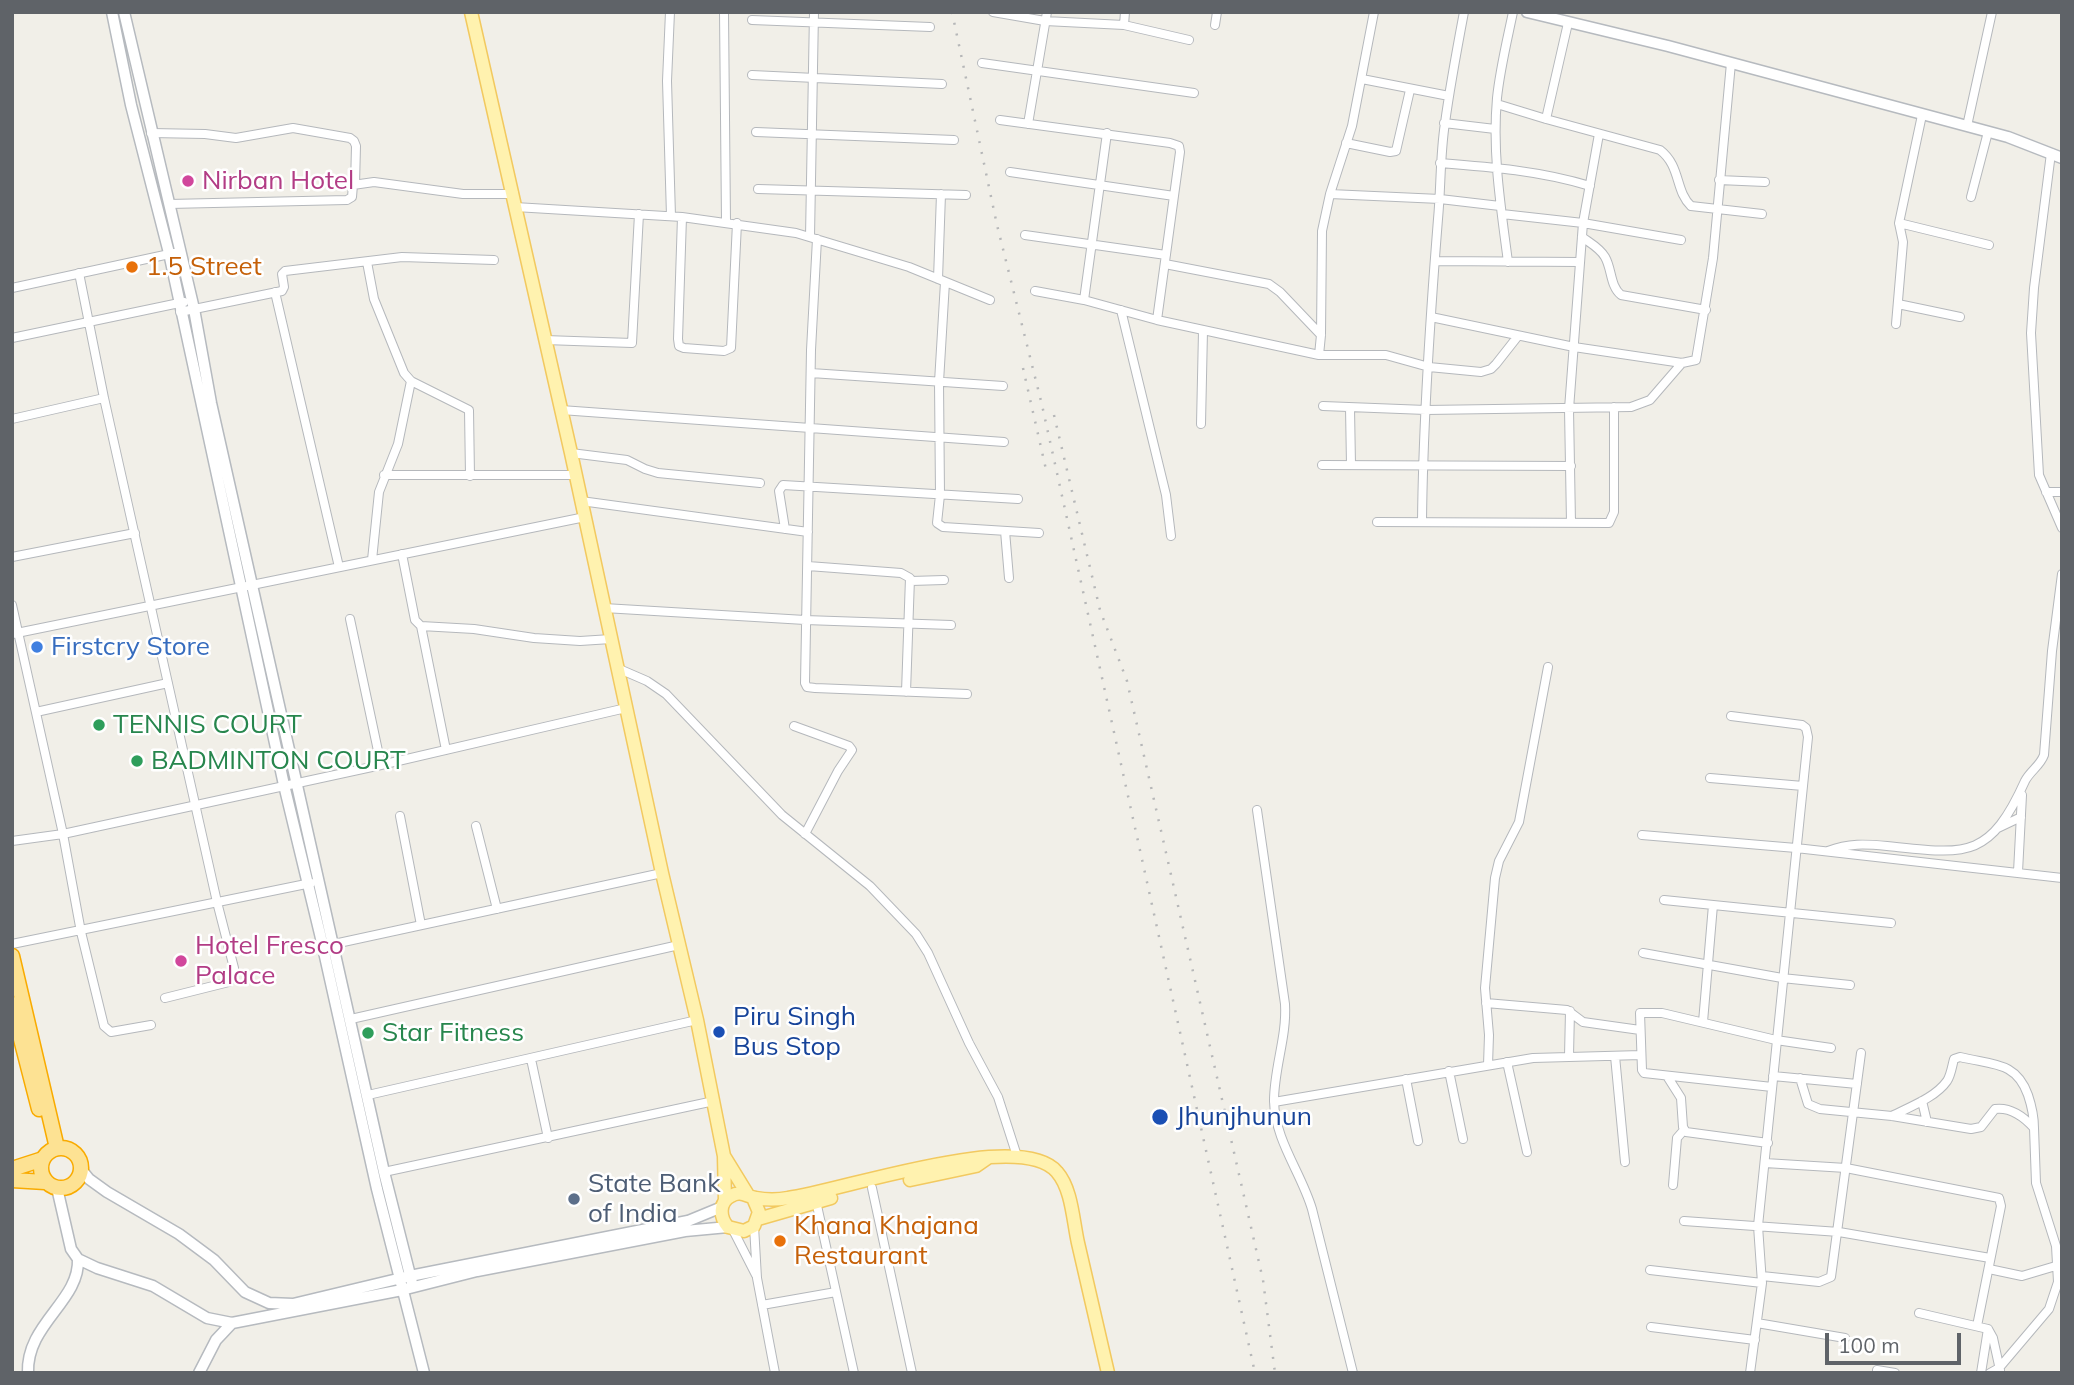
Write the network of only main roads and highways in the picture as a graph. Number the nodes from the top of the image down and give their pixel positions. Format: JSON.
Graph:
{"nodes":[{"id":1,"x":471,"y":12,"type":"edge"},
{"id":2,"x":12,"y":956,"type":"edge"},
{"id":3,"x":12,"y":1004,"type":"edge"},
{"id":4,"x":50,"y":1153,"type":"junction"},
{"id":5,"x":724,"y":1156,"type":"junction"},
{"id":6,"x":989,"y":1157,"type":"junction"},
{"id":7,"x":12,"y":1169,"type":"edge"},
{"id":8,"x":12,"y":1180,"type":"edge"},
{"id":9,"x":51,"y":1185,"type":"junction"},
{"id":10,"x":751,"y":1197,"type":"junction"},
{"id":11,"x":723,"y":1204,"type":"junction"},
{"id":12,"x":756,"y":1222,"type":"junction"},
{"id":13,"x":1108,"y":1373,"type":"edge"}],
"edges":[{"from":1,"to":5,"type":"main road"},
{"from":2,"to":4,"type":"highway"},
{"from":3,"to":4,"type":"highway"},
{"from":4,"to":7,"type":"highway"},
{"from":4,"to":9,"type":"highway"},
{"from":4,"to":9,"type":"highway"},
{"from":5,"to":10,"type":"main road"},
{"from":5,"to":11,"type":"main road"},
{"from":6,"to":10,"type":"main road"},
{"from":6,"to":12,"type":"main road"},
{"from":6,"to":13,"type":"main road"},
{"from":8,"to":9,"type":"highway"},
{"from":10,"to":11,"type":"main road"},
{"from":10,"to":12,"type":"main road"},
{"from":11,"to":12,"type":"main road"}]}
